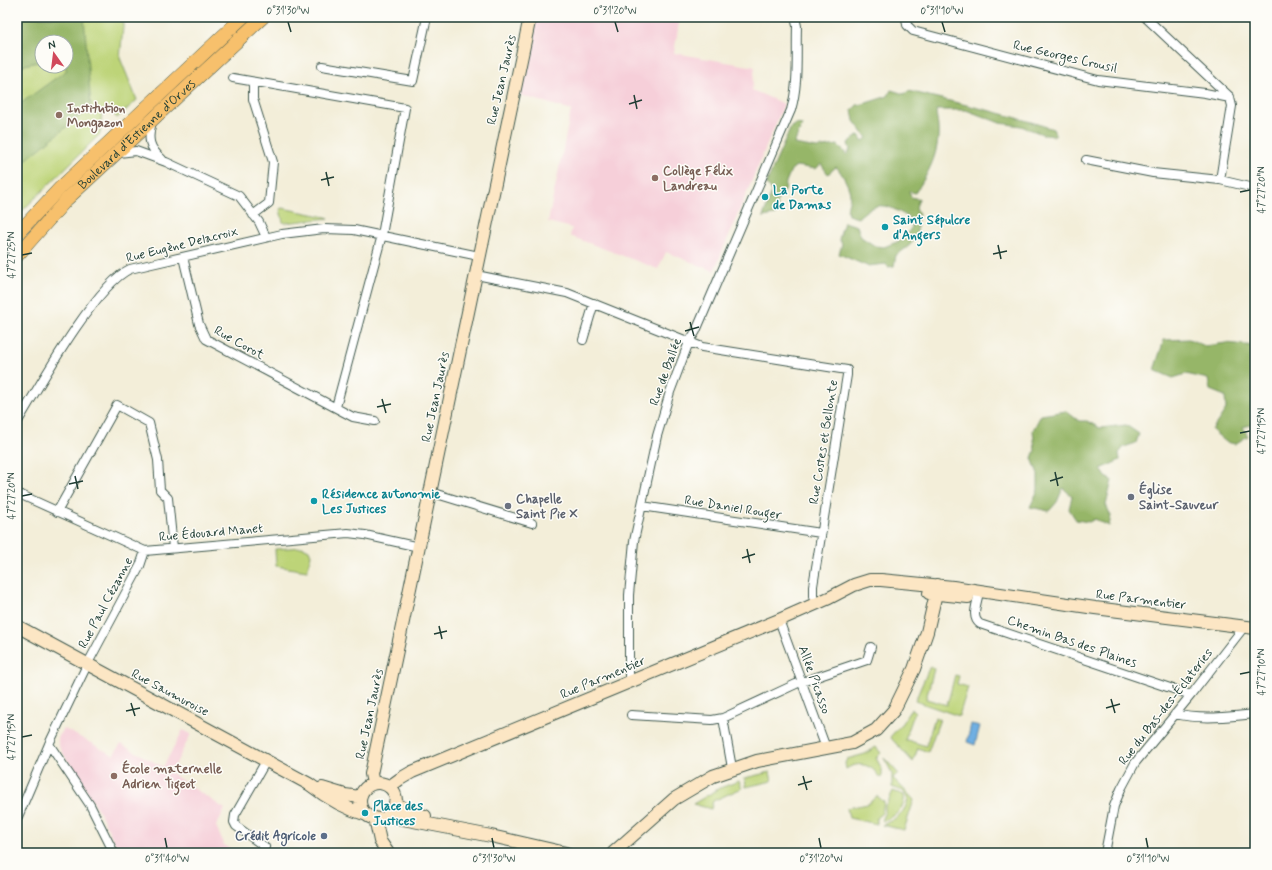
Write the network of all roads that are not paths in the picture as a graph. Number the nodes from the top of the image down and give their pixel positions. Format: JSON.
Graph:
{"nodes":[{"id":1,"x":243,"y":17,"type":"edge"},
{"id":2,"x":262,"y":17,"type":"edge"},
{"id":3,"x":427,"y":17,"type":"edge"},
{"id":4,"x":530,"y":17,"type":"edge"},
{"id":5,"x":795,"y":17,"type":"edge"},
{"id":6,"x":906,"y":17,"type":"edge"},
{"id":7,"x":1145,"y":17,"type":"edge"},
{"id":8,"x":322,"y":66,"type":"dead end"},
{"id":9,"x":233,"y":78,"type":"dead end"},
{"id":10,"x":253,"y":82,"type":"junction"},
{"id":11,"x":1230,"y":98,"type":"junction"},
{"id":12,"x":153,"y":119,"type":"junction"},
{"id":13,"x":116,"y":154,"type":"junction"},
{"id":14,"x":1086,"y":160,"type":"dead end"},
{"id":15,"x":166,"y":162,"type":"junction"},
{"id":16,"x":1220,"y":180,"type":"junction"},
{"id":17,"x":1250,"y":187,"type":"dead end"},
{"id":18,"x":254,"y":214,"type":"junction"},
{"id":19,"x":17,"y":234,"type":"edge"},
{"id":20,"x":382,"y":235,"type":"junction"},
{"id":21,"x":266,"y":237,"type":"junction"},
{"id":22,"x":17,"y":256,"type":"edge"},
{"id":23,"x":479,"y":256,"type":"junction"},
{"id":24,"x":183,"y":257,"type":"junction"},
{"id":25,"x":476,"y":275,"type":"junction"},
{"id":26,"x":594,"y":303,"type":"junction"},
{"id":27,"x":583,"y":340,"type":"dead end"},
{"id":28,"x":689,"y":342,"type":"junction"},
{"id":29,"x":336,"y":407,"type":"junction"},
{"id":30,"x":375,"y":421,"type":"dead end"},
{"id":31,"x":17,"y":423,"type":"edge"},
{"id":32,"x":430,"y":492,"type":"junction"},
{"id":33,"x":17,"y":493,"type":"edge"},
{"id":34,"x":642,"y":506,"type":"junction"},
{"id":35,"x":57,"y":512,"type":"junction"},
{"id":36,"x":532,"y":523,"type":"dead end"},
{"id":37,"x":821,"y":533,"type":"junction"},
{"id":38,"x":419,"y":547,"type":"junction"},
{"id":39,"x":173,"y":548,"type":"junction"},
{"id":40,"x":145,"y":552,"type":"junction"},
{"id":41,"x":937,"y":590,"type":"junction"},
{"id":42,"x":979,"y":594,"type":"junction"},
{"id":43,"x":815,"y":604,"type":"junction"},
{"id":44,"x":779,"y":620,"type":"junction"},
{"id":45,"x":17,"y":626,"type":"edge"},
{"id":46,"x":1249,"y":627,"type":"edge"},
{"id":47,"x":871,"y":647,"type":"dead end"},
{"id":48,"x":87,"y":665,"type":"junction"},
{"id":49,"x":631,"y":682,"type":"junction"},
{"id":50,"x":802,"y":683,"type":"junction"},
{"id":51,"x":1191,"y":695,"type":"junction"},
{"id":52,"x":1175,"y":714,"type":"junction"},
{"id":53,"x":1255,"y":714,"type":"edge"},
{"id":54,"x":631,"y":715,"type":"dead end"},
{"id":55,"x":723,"y":718,"type":"junction"},
{"id":56,"x":49,"y":744,"type":"junction"},
{"id":57,"x":826,"y":748,"type":"junction"},
{"id":58,"x":266,"y":761,"type":"junction"},
{"id":59,"x":732,"y":768,"type":"junction"},
{"id":60,"x":373,"y":783,"type":"junction"},
{"id":61,"x":309,"y":784,"type":"junction"},
{"id":62,"x":389,"y":787,"type":"junction"},
{"id":63,"x":360,"y":797,"type":"junction"},
{"id":64,"x":395,"y":803,"type":"junction"},
{"id":65,"x":376,"y":816,"type":"junction"},
{"id":66,"x":17,"y":819,"type":"edge"},
{"id":67,"x":491,"y":836,"type":"junction"},
{"id":68,"x":380,"y":841,"type":"junction"},
{"id":69,"x":114,"y":853,"type":"edge"},
{"id":70,"x":262,"y":853,"type":"edge"},
{"id":71,"x":380,"y":853,"type":"edge"},
{"id":72,"x":388,"y":853,"type":"edge"},
{"id":73,"x":566,"y":853,"type":"edge"},
{"id":74,"x":613,"y":853,"type":"edge"},
{"id":75,"x":1105,"y":853,"type":"edge"}],
"edges":[{"from":1,"to":19,"type":"main road","name":"Boulevard d'Estienne d'Orves"},
{"from":2,"to":12,"type":"main road","name":"Boulevard d'Estienne d'Orves"},
{"from":3,"to":8,"type":"street"},
{"from":4,"to":23,"type":"street","name":"Rue Jean Jaurès"},
{"from":5,"to":28,"type":"street","name":"Rue de Ballée"},
{"from":6,"to":11,"type":"street","name":"Rue Georges Crousil"},
{"from":7,"to":11,"type":"street"},
{"from":9,"to":10,"type":"street"},
{"from":10,"to":18,"type":"street"},
{"from":10,"to":20,"type":"street"},
{"from":11,"to":16,"type":"street"},
{"from":12,"to":13,"type":"main road","name":"Boulevard d'Estienne d'Orves"},
{"from":12,"to":15,"type":"street"},
{"from":13,"to":15,"type":"street"},
{"from":13,"to":22,"type":"main road","name":"Boulevard d'Estienne d'Orves"},
{"from":14,"to":16,"type":"street"},
{"from":15,"to":18,"type":"street"},
{"from":16,"to":17,"type":"street"},
{"from":18,"to":21,"type":"street"},
{"from":20,"to":21,"type":"street","name":"Rue Eugène Delacroix"},
{"from":20,"to":23,"type":"street","name":"Rue Eugène Delacroix"},
{"from":20,"to":29,"type":"street"},
{"from":21,"to":24,"type":"street","name":"Rue Eugène Delacroix"},
{"from":23,"to":25,"type":"street","name":"Rue Jean Jaurès"},
{"from":24,"to":29,"type":"street","name":"Rue Corot"},
{"from":24,"to":31,"type":"street","name":"Rue Eugène Delacroix"},
{"from":25,"to":26,"type":"street"},
{"from":25,"to":32,"type":"street","name":"Rue Jean Jaurès"},
{"from":26,"to":27,"type":"street"},
{"from":26,"to":28,"type":"street"},
{"from":28,"to":34,"type":"street","name":"Rue de Ballée"},
{"from":28,"to":37,"type":"street","name":"Rue Costes et Bellonte"},
{"from":29,"to":30,"type":"street","name":"Rue Corot"},
{"from":32,"to":36,"type":"street"},
{"from":32,"to":38,"type":"street","name":"Rue Jean Jaurès"},
{"from":33,"to":35,"type":"street","name":"Rue Édouard Manet"},
{"from":34,"to":37,"type":"street","name":"Rue Daniel Rouger"},
{"from":34,"to":49,"type":"street","name":"Rue de Ballée"},
{"from":35,"to":39,"type":"street"},
{"from":35,"to":40,"type":"street","name":"Rue Édouard Manet"},
{"from":37,"to":43,"type":"street","name":"Rue Costes et Bellonte"},
{"from":38,"to":39,"type":"street","name":"Rue Édouard Manet"},
{"from":38,"to":60,"type":"street","name":"Rue Jean Jaurès"},
{"from":39,"to":40,"type":"street","name":"Rue Édouard Manet"},
{"from":40,"to":48,"type":"street","name":"Rue Paul Cézanne"},
{"from":41,"to":42,"type":"street","name":"Rue Parmentier"},
{"from":41,"to":43,"type":"street","name":"Rue Parmentier"},
{"from":41,"to":57,"type":"street"},
{"from":42,"to":46,"type":"street","name":"Rue Parmentier"},
{"from":42,"to":51,"type":"street","name":"Chemin Bas des Plaines"},
{"from":43,"to":44,"type":"street","name":"Rue Parmentier"},
{"from":44,"to":49,"type":"street","name":"Rue Parmentier"},
{"from":44,"to":50,"type":"street","name":"Allée Picasso"},
{"from":45,"to":48,"type":"street","name":"Rue Saumuroise"},
{"from":46,"to":51,"type":"street","name":"Rue du Bas-des-Éclateries"},
{"from":47,"to":50,"type":"street"},
{"from":48,"to":56,"type":"street","name":"Rue Paul Cézanne"},
{"from":48,"to":58,"type":"street","name":"Rue Saumuroise"},
{"from":49,"to":62,"type":"street","name":"Rue Parmentier"},
{"from":50,"to":55,"type":"street"},
{"from":50,"to":57,"type":"street","name":"Allée Picasso"},
{"from":51,"to":52,"type":"street","name":"Rue du Bas-des-Éclateries"},
{"from":52,"to":53,"type":"street"},
{"from":52,"to":75,"type":"street","name":"Rue du Bas-des-Éclateries"},
{"from":54,"to":55,"type":"street"},
{"from":55,"to":59,"type":"street"},
{"from":56,"to":66,"type":"street","name":"Rue Paul Cézanne"},
{"from":56,"to":69,"type":"street"},
{"from":57,"to":59,"type":"street"},
{"from":58,"to":61,"type":"street","name":"Rue Saumuroise"},
{"from":58,"to":70,"type":"street"},
{"from":59,"to":74,"type":"street"},
{"from":60,"to":62,"type":"street"},
{"from":60,"to":63,"type":"street"},
{"from":61,"to":63,"type":"street","name":"Rue Saumuroise"},
{"from":61,"to":65,"type":"street","name":"Rue Saumuroise"},
{"from":62,"to":64,"type":"street"},
{"from":63,"to":65,"type":"street"},
{"from":64,"to":65,"type":"street"},
{"from":64,"to":67,"type":"street"},
{"from":65,"to":67,"type":"street","name":"Rue Saumuroise"},
{"from":65,"to":68,"type":"street"},
{"from":67,"to":73,"type":"street"},
{"from":68,"to":71,"type":"street"},
{"from":68,"to":72,"type":"street"}]}
